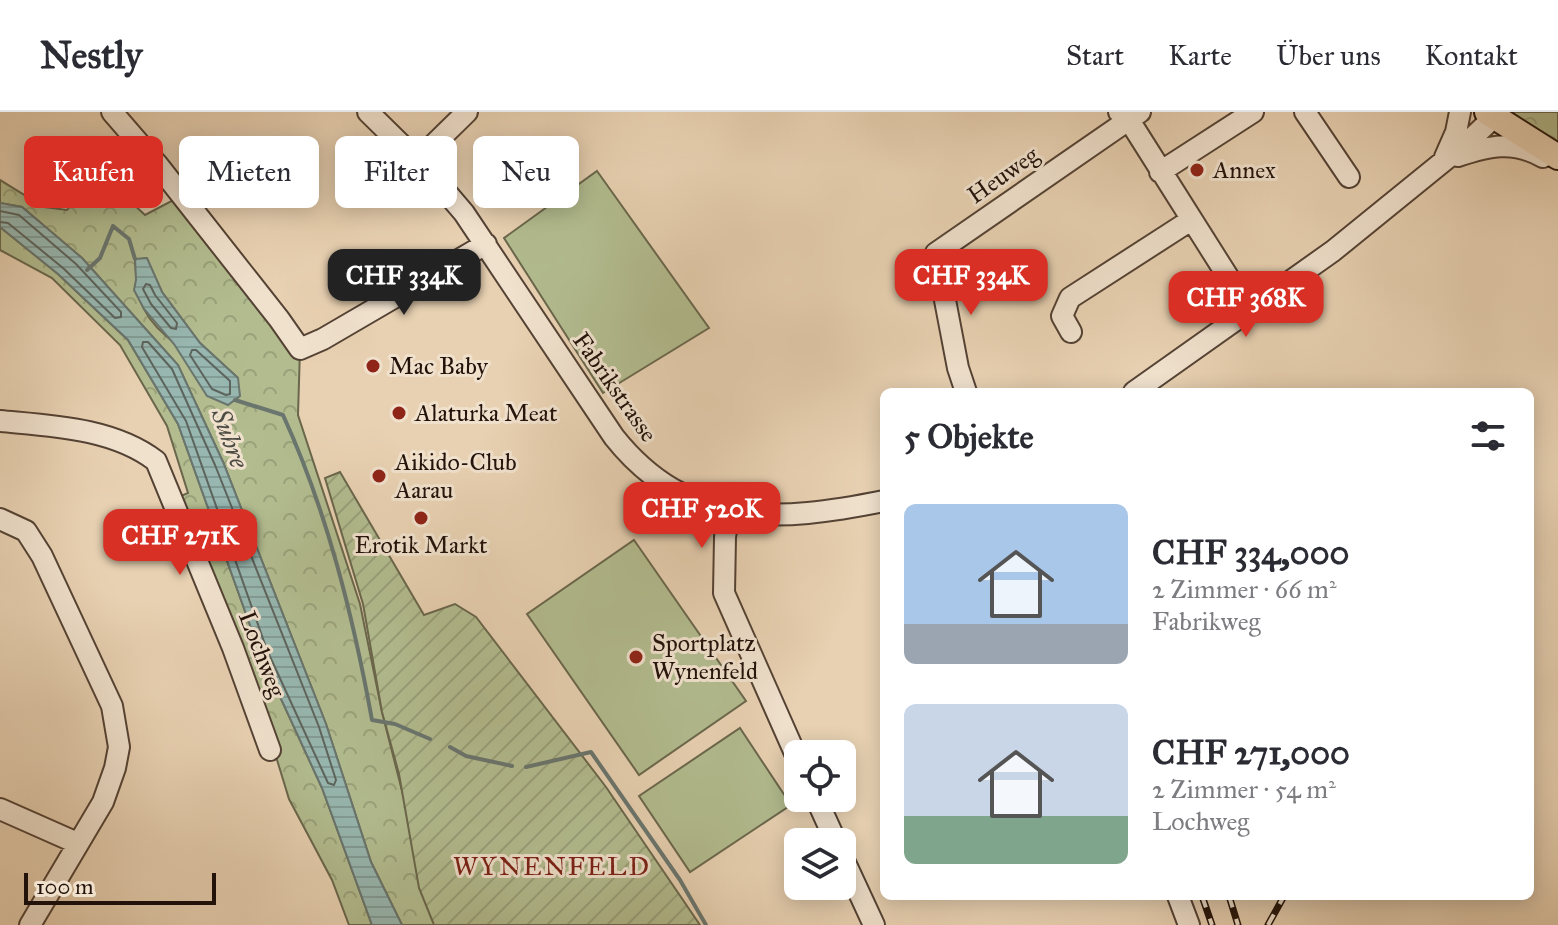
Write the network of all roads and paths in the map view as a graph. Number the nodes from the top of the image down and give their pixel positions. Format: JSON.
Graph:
{"nodes":[{"id":1,"x":112,"y":112,"type":"edge"},
{"id":2,"x":368,"y":112,"type":"edge"},
{"id":3,"x":467,"y":112,"type":"edge"},
{"id":4,"x":1253,"y":112,"type":"edge"},
{"id":5,"x":1305,"y":112,"type":"edge"},
{"id":6,"x":1460,"y":112,"type":"edge"},
{"id":7,"x":1498,"y":113,"type":"edge"},
{"id":8,"x":1129,"y":115,"type":"edge"},
{"id":9,"x":393,"y":136,"type":"edge"},
{"id":10,"x":442,"y":136,"type":"edge"},
{"id":11,"x":1558,"y":139,"type":"edge"},
{"id":12,"x":1558,"y":157,"type":"edge"},
{"id":13,"x":1443,"y":160,"type":"junction"},
{"id":14,"x":1558,"y":166,"type":"edge"},
{"id":15,"x":1160,"y":172,"type":"junction"},
{"id":16,"x":1349,"y":177,"type":"dead end"},
{"id":17,"x":457,"y":208,"type":"edge"},
{"id":18,"x":1191,"y":220,"type":"junction"},
{"id":19,"x":486,"y":244,"type":"junction"},
{"id":20,"x":1249,"y":310,"type":"junction"},
{"id":21,"x":1071,"y":332,"type":"dead end"},
{"id":22,"x":965,"y":388,"type":"edge"},
{"id":23,"x":1140,"y":388,"type":"edge"},
{"id":24,"x":0,"y":421,"type":"edge"},
{"id":25,"x":880,"y":502,"type":"edge"},
{"id":26,"x":729,"y":511,"type":"junction"},
{"id":27,"x":0,"y":519,"type":"edge"},
{"id":28,"x":789,"y":740,"type":"edge"},
{"id":29,"x":270,"y":750,"type":"dead end"},
{"id":30,"x":0,"y":809,"type":"edge"},
{"id":31,"x":77,"y":843,"type":"junction"},
{"id":32,"x":856,"y":886,"type":"edge"},
{"id":33,"x":1180,"y":900,"type":"edge"},
{"id":34,"x":30,"y":925,"type":"edge"},
{"id":35,"x":874,"y":925,"type":"edge"},
{"id":36,"x":1189,"y":925,"type":"edge"}],
"edges":[{"from":1,"to":19,"type":"street"},
{"from":2,"to":9,"type":"street","name":"Fabrikstrasse"},
{"from":3,"to":10,"type":"street"},
{"from":4,"to":15,"type":"street"},
{"from":5,"to":16,"type":"street"},
{"from":6,"to":13,"type":"street"},
{"from":7,"to":11,"type":"main road"},
{"from":7,"to":12,"type":"main road"},
{"from":7,"to":13,"type":"street"},
{"from":8,"to":15,"type":"street"},
{"from":8,"to":22,"type":"street","name":"Heuweg"},
{"from":13,"to":14,"type":"street"},
{"from":13,"to":20,"type":"street"},
{"from":15,"to":18,"type":"street"},
{"from":17,"to":19,"type":"street","name":"Fabrikstrasse"},
{"from":18,"to":20,"type":"street"},
{"from":18,"to":21,"type":"street"},
{"from":19,"to":26,"type":"street","name":"Fabrikstrasse"},
{"from":20,"to":23,"type":"street"},
{"from":24,"to":29,"type":"street","name":"Lochweg"},
{"from":25,"to":26,"type":"street","name":"Fabrikstrasse"},
{"from":26,"to":28,"type":"street"},
{"from":27,"to":31,"type":"street"},
{"from":30,"to":31,"type":"street"},
{"from":31,"to":34,"type":"street"},
{"from":32,"to":35,"type":"street"},
{"from":33,"to":36,"type":"street"}]}
